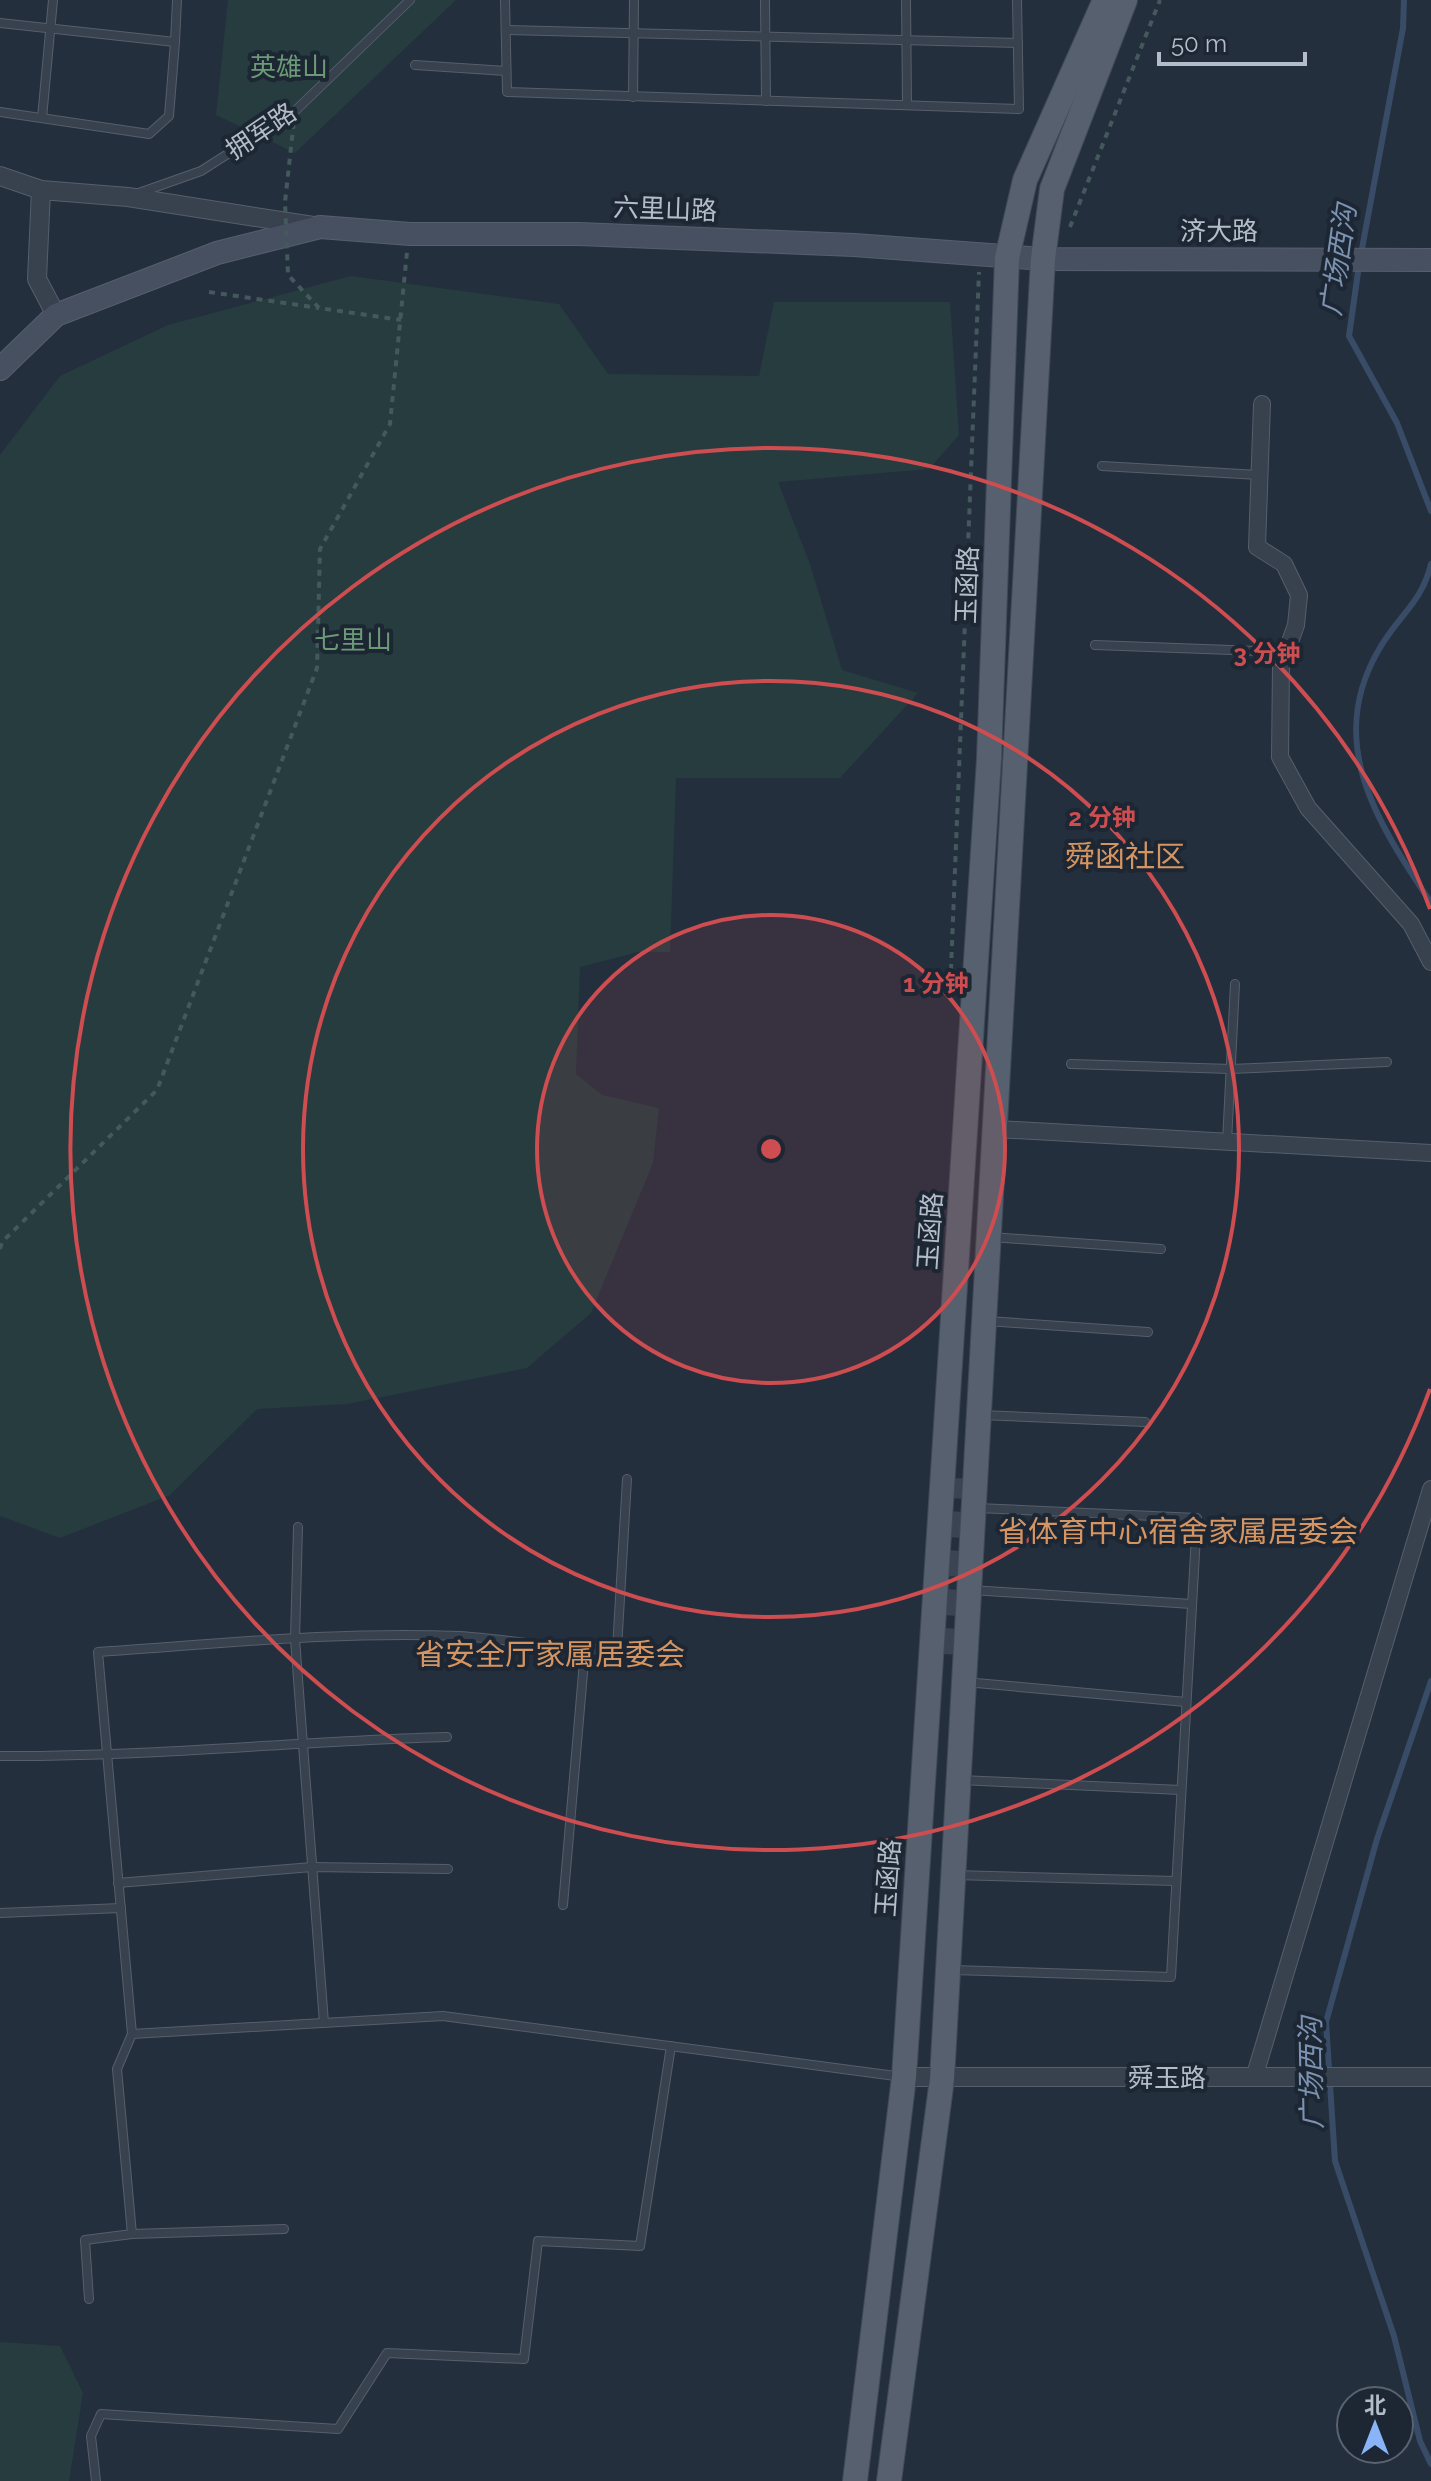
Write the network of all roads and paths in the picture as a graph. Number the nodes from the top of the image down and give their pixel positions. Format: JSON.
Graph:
{"nodes":[{"id":1,"x":53,"y":0,"type":"edge"},
{"id":2,"x":177,"y":0,"type":"edge"},
{"id":3,"x":410,"y":0,"type":"edge"},
{"id":4,"x":505,"y":0,"type":"edge"},
{"id":5,"x":634,"y":0,"type":"edge"},
{"id":6,"x":765,"y":0,"type":"edge"},
{"id":7,"x":906,"y":0,"type":"edge"},
{"id":8,"x":1017,"y":0,"type":"edge"},
{"id":9,"x":1105,"y":0,"type":"edge"},
{"id":10,"x":1125,"y":0,"type":"edge"},
{"id":11,"x":0,"y":23,"type":"edge"},
{"id":12,"x":51,"y":29,"type":"junction"},
{"id":13,"x":506,"y":30,"type":"junction"},
{"id":14,"x":633,"y":34,"type":"junction"},
{"id":15,"x":765,"y":37,"type":"junction"},
{"id":16,"x":906,"y":39,"type":"junction"},
{"id":17,"x":175,"y":42,"type":"junction"},
{"id":18,"x":1018,"y":43,"type":"junction"},
{"id":19,"x":415,"y":65,"type":"dead end"},
{"id":20,"x":506,"y":71,"type":"junction"},
{"id":21,"x":633,"y":97,"type":"junction"},
{"id":22,"x":766,"y":101,"type":"junction"},
{"id":23,"x":907,"y":105,"type":"junction"},
{"id":24,"x":295,"y":111,"type":"junction"},
{"id":25,"x":0,"y":112,"type":"edge"},
{"id":26,"x":42,"y":118,"type":"junction"},
{"id":27,"x":0,"y":176,"type":"edge"},
{"id":28,"x":41,"y":190,"type":"junction"},
{"id":29,"x":128,"y":197,"type":"junction"},
{"id":30,"x":320,"y":227,"type":"junction"},
{"id":31,"x":410,"y":234,"type":"junction"},
{"id":32,"x":1007,"y":258,"type":"junction"},
{"id":33,"x":1043,"y":259,"type":"junction"},
{"id":34,"x":1431,"y":260,"type":"edge"},
{"id":35,"x":209,"y":292,"type":"dead end"},
{"id":36,"x":319,"y":308,"type":"junction"},
{"id":37,"x":56,"y":315,"type":"junction"},
{"id":38,"x":401,"y":320,"type":"junction"},
{"id":39,"x":0,"y":369,"type":"edge"},
{"id":40,"x":1262,"y":404,"type":"dead end"},
{"id":41,"x":1102,"y":466,"type":"dead end"},
{"id":42,"x":1259,"y":475,"type":"junction"},
{"id":43,"x":1095,"y":645,"type":"dead end"},
{"id":44,"x":1286,"y":652,"type":"junction"},
{"id":45,"x":1431,"y":962,"type":"edge"},
{"id":46,"x":1235,"y":984,"type":"dead end"},
{"id":47,"x":1387,"y":1062,"type":"dead end"},
{"id":48,"x":1071,"y":1064,"type":"dead end"},
{"id":49,"x":1231,"y":1069,"type":"junction"},
{"id":50,"x":997,"y":1129,"type":"junction"},
{"id":51,"x":1227,"y":1142,"type":"junction"},
{"id":52,"x":1431,"y":1153,"type":"edge"},
{"id":53,"x":991,"y":1237,"type":"junction"},
{"id":54,"x":0,"y":1249,"type":"edge"},
{"id":55,"x":1161,"y":1249,"type":"dead end"},
{"id":56,"x":986,"y":1321,"type":"junction"},
{"id":57,"x":1148,"y":1332,"type":"dead end"},
{"id":58,"x":980,"y":1415,"type":"junction"},
{"id":59,"x":1145,"y":1422,"type":"dead end"},
{"id":60,"x":627,"y":1479,"type":"dead end"},
{"id":61,"x":1431,"y":1489,"type":"edge"},
{"id":62,"x":975,"y":1507,"type":"junction"},
{"id":63,"x":298,"y":1527,"type":"dead end"},
{"id":64,"x":970,"y":1590,"type":"junction"},
{"id":65,"x":1192,"y":1604,"type":"junction"},
{"id":66,"x":295,"y":1639,"type":"junction"},
{"id":67,"x":585,"y":1650,"type":"junction"},
{"id":68,"x":965,"y":1682,"type":"junction"},
{"id":69,"x":1186,"y":1702,"type":"junction"},
{"id":70,"x":447,"y":1737,"type":"dead end"},
{"id":71,"x":303,"y":1741,"type":"junction"},
{"id":72,"x":0,"y":1756,"type":"edge"},
{"id":73,"x":107,"y":1757,"type":"junction"},
{"id":74,"x":959,"y":1780,"type":"junction"},
{"id":75,"x":1181,"y":1790,"type":"junction"},
{"id":76,"x":312,"y":1867,"type":"junction"},
{"id":77,"x":448,"y":1869,"type":"dead end"},
{"id":78,"x":954,"y":1875,"type":"junction"},
{"id":79,"x":1176,"y":1881,"type":"junction"},
{"id":80,"x":118,"y":1883,"type":"junction"},
{"id":81,"x":563,"y":1905,"type":"dead end"},
{"id":82,"x":121,"y":1908,"type":"junction"},
{"id":83,"x":0,"y":1913,"type":"edge"},
{"id":84,"x":948,"y":1970,"type":"junction"},
{"id":85,"x":324,"y":2023,"type":"junction"},
{"id":86,"x":132,"y":2034,"type":"junction"},
{"id":87,"x":671,"y":2046,"type":"junction"},
{"id":88,"x":904,"y":2077,"type":"junction"},
{"id":89,"x":1431,"y":2077,"type":"edge"},
{"id":90,"x":1254,"y":2078,"type":"junction"},
{"id":91,"x":942,"y":2079,"type":"junction"},
{"id":92,"x":284,"y":2229,"type":"dead end"},
{"id":93,"x":132,"y":2234,"type":"junction"},
{"id":94,"x":89,"y":2299,"type":"dead end"},
{"id":95,"x":96,"y":2481,"type":"edge"},
{"id":96,"x":855,"y":2481,"type":"edge"},
{"id":97,"x":889,"y":2481,"type":"edge"}],
"edges":[{"from":1,"to":12,"type":"lane"},
{"from":2,"to":17,"type":"lane"},
{"from":3,"to":24,"type":"lane","name":"拥军路"},
{"from":4,"to":13,"type":"lane"},
{"from":5,"to":14,"type":"lane"},
{"from":6,"to":15,"type":"lane"},
{"from":7,"to":16,"type":"lane"},
{"from":8,"to":18,"type":"lane"},
{"from":9,"to":32,"type":"main road","name":"玉函路"},
{"from":10,"to":33,"type":"main road"},
{"from":11,"to":12,"type":"lane"},
{"from":12,"to":17,"type":"lane"},
{"from":12,"to":26,"type":"lane"},
{"from":13,"to":14,"type":"lane"},
{"from":13,"to":20,"type":"lane"},
{"from":14,"to":15,"type":"lane"},
{"from":14,"to":21,"type":"lane"},
{"from":15,"to":16,"type":"lane"},
{"from":15,"to":22,"type":"lane"},
{"from":16,"to":18,"type":"lane"},
{"from":16,"to":23,"type":"lane"},
{"from":17,"to":26,"type":"lane"},
{"from":18,"to":23,"type":"lane"},
{"from":19,"to":20,"type":"lane"},
{"from":20,"to":21,"type":"lane"},
{"from":21,"to":22,"type":"lane"},
{"from":22,"to":23,"type":"lane"},
{"from":24,"to":29,"type":"lane","name":"拥军路"},
{"from":24,"to":36,"type":"path","bridge":true},
{"from":25,"to":26,"type":"lane"},
{"from":27,"to":28,"type":"street","name":"六里山路"},
{"from":28,"to":29,"type":"street","name":"六里山路"},
{"from":28,"to":37,"type":"street"},
{"from":29,"to":30,"type":"street","name":"六里山路"},
{"from":30,"to":31,"type":"main road","name":"六里山路"},
{"from":30,"to":37,"type":"main road","name":"六里山路"},
{"from":31,"to":32,"type":"main road","name":"六里山路"},
{"from":31,"to":38,"type":"path"},
{"from":32,"to":33,"type":"main road","name":"济大路"},
{"from":32,"to":88,"type":"main road","name":"玉函路"},
{"from":33,"to":34,"type":"main road","name":"济大路"},
{"from":33,"to":50,"type":"main road"},
{"from":35,"to":36,"type":"path"},
{"from":36,"to":38,"type":"path","bridge":true},
{"from":37,"to":39,"type":"main road"},
{"from":38,"to":54,"type":"path"},
{"from":40,"to":42,"type":"street"},
{"from":41,"to":42,"type":"lane"},
{"from":42,"to":44,"type":"street"},
{"from":43,"to":44,"type":"lane"},
{"from":44,"to":45,"type":"street"},
{"from":46,"to":49,"type":"lane"},
{"from":47,"to":49,"type":"lane"},
{"from":48,"to":49,"type":"lane"},
{"from":49,"to":51,"type":"lane"},
{"from":50,"to":51,"type":"street"},
{"from":50,"to":53,"type":"main road"},
{"from":51,"to":52,"type":"street"},
{"from":53,"to":55,"type":"lane"},
{"from":53,"to":56,"type":"main road"},
{"from":56,"to":57,"type":"lane"},
{"from":56,"to":58,"type":"main road"},
{"from":58,"to":59,"type":"lane"},
{"from":58,"to":62,"type":"main road"},
{"from":60,"to":67,"type":"lane"},
{"from":61,"to":90,"type":"street"},
{"from":62,"to":64,"type":"main road"},
{"from":62,"to":65,"type":"lane"},
{"from":63,"to":66,"type":"lane"},
{"from":64,"to":65,"type":"lane"},
{"from":64,"to":68,"type":"main road"},
{"from":65,"to":69,"type":"lane"},
{"from":66,"to":67,"type":"lane"},
{"from":66,"to":71,"type":"lane"},
{"from":66,"to":73,"type":"lane"},
{"from":67,"to":81,"type":"lane"},
{"from":68,"to":69,"type":"lane"},
{"from":68,"to":74,"type":"main road"},
{"from":69,"to":75,"type":"lane"},
{"from":70,"to":71,"type":"lane"},
{"from":71,"to":73,"type":"lane"},
{"from":71,"to":76,"type":"lane"},
{"from":72,"to":73,"type":"lane"},
{"from":73,"to":80,"type":"lane"},
{"from":74,"to":75,"type":"lane"},
{"from":74,"to":78,"type":"main road"},
{"from":75,"to":79,"type":"lane"},
{"from":76,"to":77,"type":"lane"},
{"from":76,"to":80,"type":"lane"},
{"from":76,"to":85,"type":"lane"},
{"from":78,"to":79,"type":"lane"},
{"from":78,"to":84,"type":"main road"},
{"from":79,"to":84,"type":"lane"},
{"from":80,"to":82,"type":"lane"},
{"from":82,"to":83,"type":"lane"},
{"from":82,"to":86,"type":"lane"},
{"from":84,"to":91,"type":"main road"},
{"from":85,"to":86,"type":"lane"},
{"from":85,"to":87,"type":"lane"},
{"from":86,"to":93,"type":"lane"},
{"from":87,"to":88,"type":"lane"},
{"from":87,"to":95,"type":"lane"},
{"from":88,"to":91,"type":"street","name":"舜玉路"},
{"from":88,"to":96,"type":"main road","name":"玉函路"},
{"from":89,"to":90,"type":"street","name":"舜玉路"},
{"from":90,"to":91,"type":"street","name":"舜玉路"},
{"from":91,"to":97,"type":"main road"},
{"from":92,"to":93,"type":"lane"},
{"from":93,"to":94,"type":"lane"}]}
